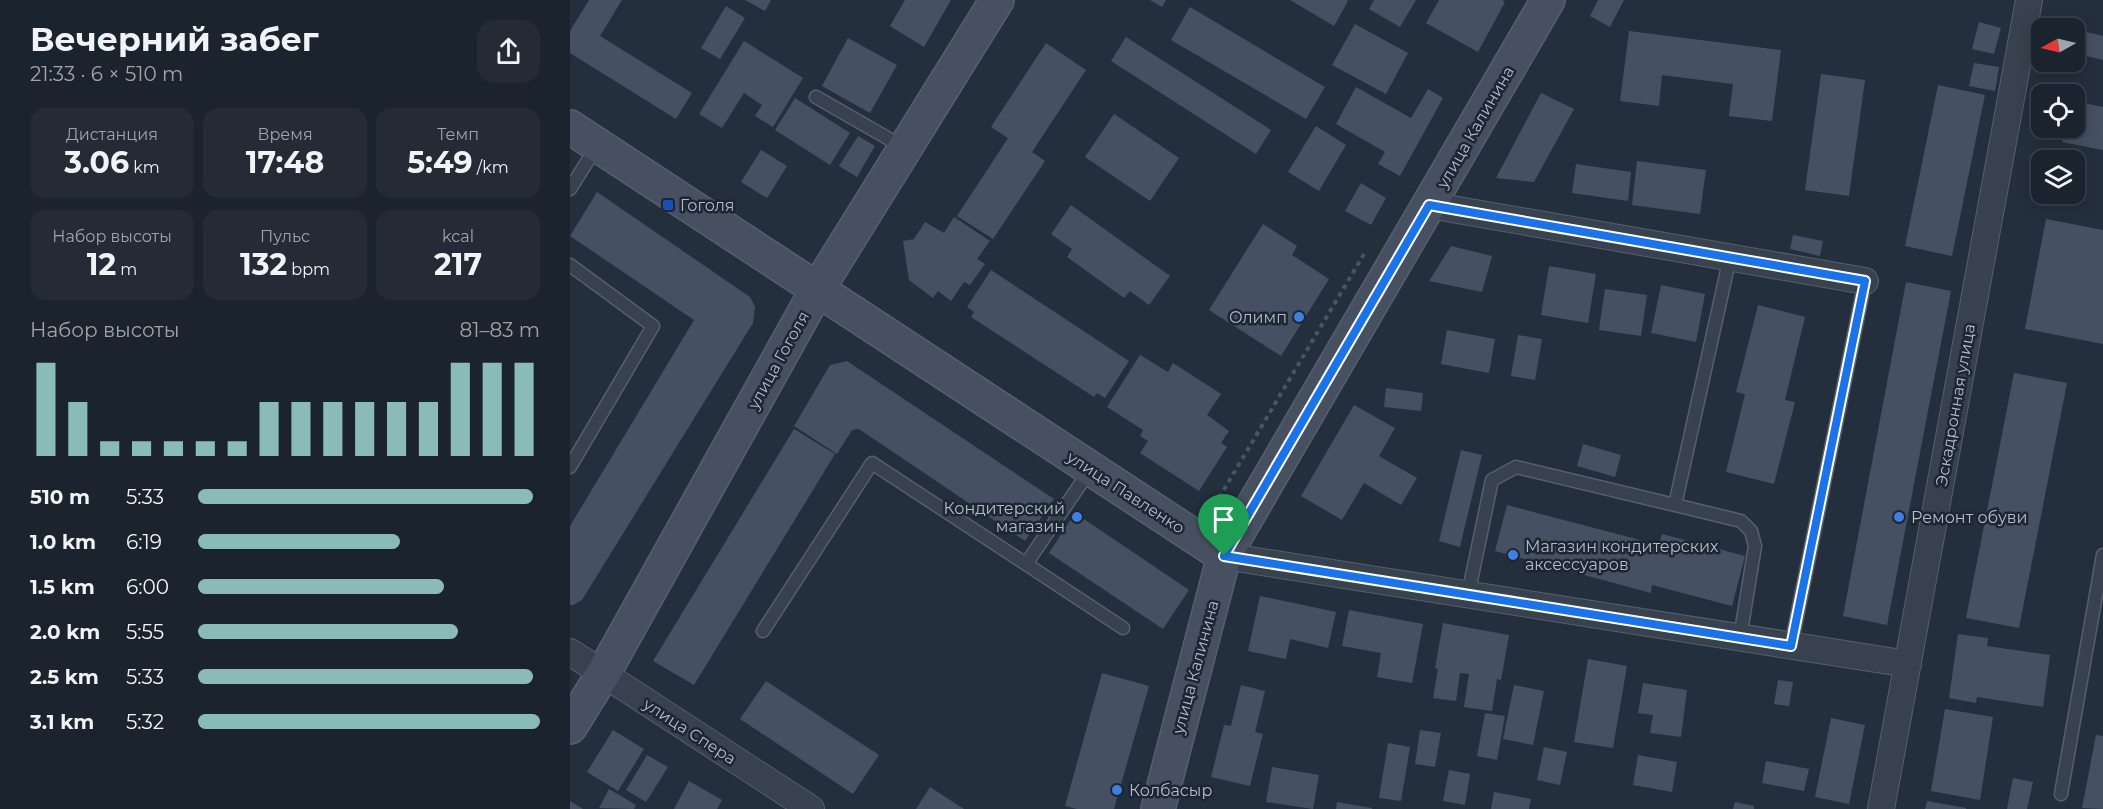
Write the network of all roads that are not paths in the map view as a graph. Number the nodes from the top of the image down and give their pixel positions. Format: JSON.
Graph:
{"nodes":[{"id":1,"x":997,"y":0,"type":"edge"},
{"id":2,"x":1548,"y":0,"type":"edge"},
{"id":3,"x":2029,"y":0,"type":"edge"},
{"id":4,"x":816,"y":97,"type":"dead end"},
{"id":5,"x":570,"y":127,"type":"edge"},
{"id":6,"x":598,"y":145,"type":"junction"},
{"id":7,"x":905,"y":148,"type":"junction"},
{"id":8,"x":570,"y":189,"type":"edge"},
{"id":9,"x":1429,"y":205,"type":"junction"},
{"id":10,"x":1730,"y":257,"type":"junction"},
{"id":11,"x":570,"y":265,"type":"edge"},
{"id":12,"x":1865,"y":281,"type":"joint"},
{"id":13,"x":817,"y":290,"type":"junction"},
{"id":14,"x":570,"y":467,"type":"edge"},
{"id":15,"x":1091,"y":469,"type":"junction"},
{"id":16,"x":1674,"y":505,"type":"junction"},
{"id":17,"x":2103,"y":555,"type":"edge"},
{"id":18,"x":1224,"y":556,"type":"junction"},
{"id":19,"x":1026,"y":564,"type":"junction"},
{"id":20,"x":1468,"y":595,"type":"junction"},
{"id":21,"x":1123,"y":628,"type":"dead end"},
{"id":22,"x":763,"y":631,"type":"dead end"},
{"id":23,"x":1740,"y":638,"type":"junction"},
{"id":24,"x":1791,"y":646,"type":"junction"},
{"id":25,"x":570,"y":652,"type":"edge"},
{"id":26,"x":1908,"y":664,"type":"junction"},
{"id":27,"x":603,"y":674,"type":"junction"},
{"id":28,"x":570,"y":727,"type":"edge"},
{"id":29,"x":2061,"y":794,"type":"dead end"},
{"id":30,"x":811,"y":809,"type":"edge"},
{"id":31,"x":1158,"y":809,"type":"edge"},
{"id":32,"x":1881,"y":809,"type":"edge"}],
"edges":[{"from":1,"to":7,"type":"main road","name":"улица Гоголя"},
{"from":2,"to":9,"type":"main road","name":"улица Калинина"},
{"from":3,"to":26,"type":"street","name":"Эскадронная улица"},
{"from":4,"to":7,"type":"lane"},
{"from":5,"to":6,"type":"main road","name":"улица Павленко"},
{"from":6,"to":8,"type":"lane"},
{"from":6,"to":13,"type":"main road","name":"улица Павленко"},
{"from":7,"to":13,"type":"main road","name":"улица Гоголя"},
{"from":9,"to":10,"type":"street"},
{"from":9,"to":18,"type":"main road","name":"улица Калинина"},
{"from":10,"to":12,"type":"street"},
{"from":10,"to":16,"type":"lane"},
{"from":11,"to":14,"type":"lane"},
{"from":12,"to":24,"type":"lane"},
{"from":13,"to":15,"type":"main road","name":"улица Павленко"},
{"from":13,"to":27,"type":"main road","name":"улица Гоголя"},
{"from":15,"to":18,"type":"main road","name":"улица Павленко"},
{"from":15,"to":19,"type":"lane"},
{"from":16,"to":20,"type":"lane"},
{"from":16,"to":23,"type":"lane"},
{"from":17,"to":29,"type":"lane"},
{"from":18,"to":20,"type":"street","name":"улица Павленко"},
{"from":18,"to":31,"type":"main road","name":"улица Калинина"},
{"from":19,"to":21,"type":"lane"},
{"from":19,"to":22,"type":"lane"},
{"from":20,"to":23,"type":"street","name":"улица Павленко"},
{"from":23,"to":24,"type":"street","name":"улица Павленко"},
{"from":24,"to":26,"type":"street","name":"улица Павленко"},
{"from":25,"to":27,"type":"street","name":"улица Спера"},
{"from":26,"to":32,"type":"street","name":"Эскадронная улица"},
{"from":27,"to":28,"type":"main road","name":"улица Гоголя"},
{"from":27,"to":30,"type":"street","name":"улица Спера"}]}
